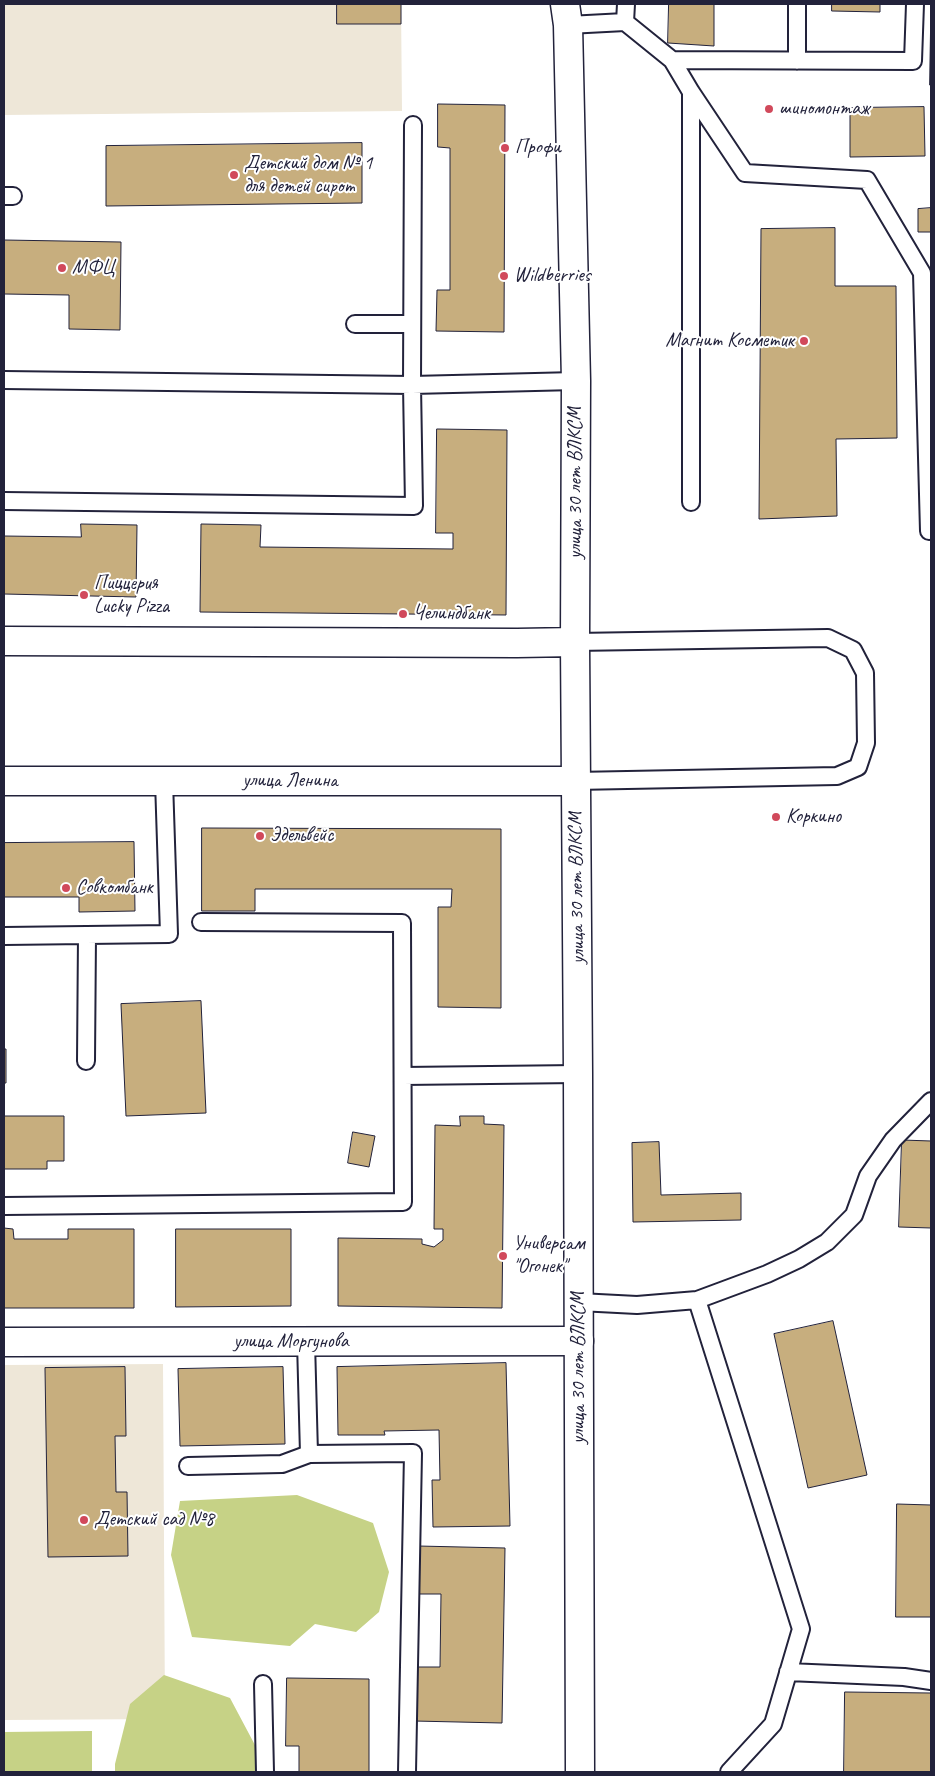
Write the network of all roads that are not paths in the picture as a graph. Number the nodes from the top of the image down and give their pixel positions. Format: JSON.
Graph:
{"nodes":[{"id":1,"x":626,"y":4,"type":"edge"},
{"id":2,"x":797,"y":4,"type":"edge"},
{"id":3,"x":915,"y":4,"type":"edge"},
{"id":4,"x":566,"y":14,"type":"edge"},
{"id":5,"x":625,"y":22,"type":"junction"},
{"id":6,"x":672,"y":60,"type":"junction"},
{"id":7,"x":797,"y":61,"type":"junction"},
{"id":8,"x":691,"y":92,"type":"junction"},
{"id":9,"x":413,"y":125,"type":"dead end"},
{"id":10,"x":355,"y":324,"type":"dead end"},
{"id":11,"x":412,"y":324,"type":"junction"},
{"id":12,"x":4,"y":380,"type":"edge"},
{"id":13,"x":576,"y":381,"type":"junction"},
{"id":14,"x":412,"y":385,"type":"junction"},
{"id":15,"x":4,"y":500,"type":"edge"},
{"id":16,"x":691,"y":502,"type":"dead end"},
{"id":17,"x":929,"y":531,"type":"dead end"},
{"id":18,"x":4,"y":641,"type":"edge"},
{"id":19,"x":575,"y":642,"type":"junction"},
{"id":20,"x":4,"y":781,"type":"edge"},
{"id":21,"x":164,"y":781,"type":"junction"},
{"id":22,"x":575,"y":781,"type":"junction"},
{"id":23,"x":201,"y":922,"type":"dead end"},
{"id":24,"x":87,"y":935,"type":"junction"},
{"id":25,"x":4,"y":936,"type":"edge"},
{"id":26,"x":86,"y":1061,"type":"dead end"},
{"id":27,"x":578,"y":1074,"type":"junction"},
{"id":28,"x":403,"y":1076,"type":"junction"},
{"id":29,"x":931,"y":1101,"type":"edge"},
{"id":30,"x":4,"y":1206,"type":"edge"},
{"id":31,"x":697,"y":1300,"type":"junction"},
{"id":32,"x":579,"y":1302,"type":"junction"},
{"id":33,"x":579,"y":1341,"type":"junction"},
{"id":34,"x":4,"y":1342,"type":"edge"},
{"id":35,"x":306,"y":1342,"type":"junction"},
{"id":36,"x":309,"y":1454,"type":"junction"},
{"id":37,"x":188,"y":1466,"type":"dead end"},
{"id":38,"x":788,"y":1672,"type":"junction"},
{"id":39,"x":931,"y":1681,"type":"edge"},
{"id":40,"x":263,"y":1684,"type":"dead end"},
{"id":41,"x":265,"y":1772,"type":"edge"},
{"id":42,"x":407,"y":1772,"type":"edge"},
{"id":43,"x":580,"y":1772,"type":"edge"},
{"id":44,"x":729,"y":1772,"type":"edge"}],
"edges":[{"from":1,"to":5,"type":"lane"},
{"from":2,"to":7,"type":"lane"},
{"from":3,"to":7,"type":"lane"},
{"from":4,"to":5,"type":"lane"},
{"from":4,"to":13,"type":"main road","name":"улица 30 лет ВЛКСМ"},
{"from":5,"to":6,"type":"lane"},
{"from":6,"to":7,"type":"lane"},
{"from":6,"to":8,"type":"lane"},
{"from":8,"to":16,"type":"lane"},
{"from":8,"to":17,"type":"lane"},
{"from":9,"to":11,"type":"lane"},
{"from":10,"to":11,"type":"lane"},
{"from":11,"to":14,"type":"lane"},
{"from":12,"to":14,"type":"lane"},
{"from":13,"to":14,"type":"lane"},
{"from":13,"to":19,"type":"main road","name":"улица 30 лет ВЛКСМ"},
{"from":14,"to":15,"type":"lane"},
{"from":18,"to":19,"type":"main road"},
{"from":19,"to":22,"type":"main road","name":"улица 30 лет ВЛКСМ"},
{"from":19,"to":22,"type":"lane"},
{"from":20,"to":21,"type":"main road","name":"улица Ленина"},
{"from":21,"to":22,"type":"main road","name":"улица Ленина"},
{"from":21,"to":24,"type":"lane"},
{"from":22,"to":27,"type":"main road","name":"улица 30 лет ВЛКСМ"},
{"from":23,"to":28,"type":"lane"},
{"from":24,"to":25,"type":"lane"},
{"from":24,"to":26,"type":"lane"},
{"from":27,"to":28,"type":"lane"},
{"from":27,"to":32,"type":"main road","name":"улица 30 лет ВЛКСМ"},
{"from":28,"to":30,"type":"lane"},
{"from":29,"to":31,"type":"lane"},
{"from":31,"to":32,"type":"lane"},
{"from":31,"to":38,"type":"lane"},
{"from":32,"to":33,"type":"main road","name":"улица 30 лет ВЛКСМ"},
{"from":33,"to":35,"type":"main road","name":"улица Моргунова"},
{"from":33,"to":43,"type":"main road","name":"улица 30 лет ВЛКСМ"},
{"from":34,"to":35,"type":"main road","name":"улица Моргунова"},
{"from":35,"to":36,"type":"lane"},
{"from":36,"to":37,"type":"lane"},
{"from":36,"to":42,"type":"lane"},
{"from":38,"to":39,"type":"lane"},
{"from":38,"to":44,"type":"lane"},
{"from":40,"to":41,"type":"lane"}]}
